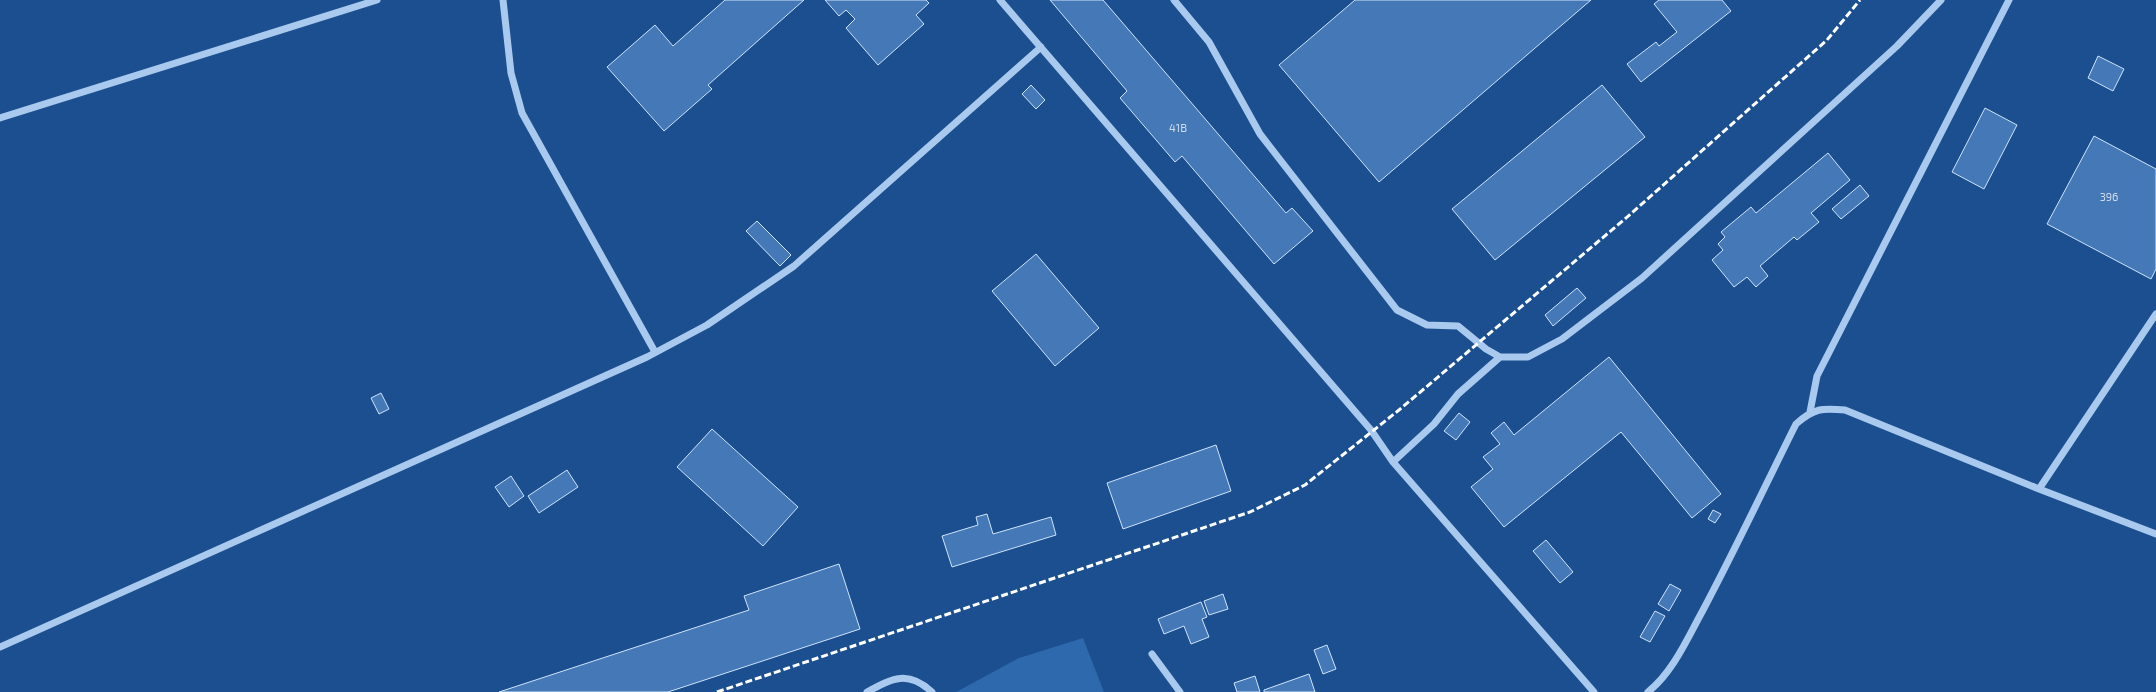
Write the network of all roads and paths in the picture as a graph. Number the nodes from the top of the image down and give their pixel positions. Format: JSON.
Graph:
{"nodes":[{"id":1,"x":377,"y":0,"type":"edge"},
{"id":2,"x":503,"y":0,"type":"edge"},
{"id":3,"x":1000,"y":0,"type":"edge"},
{"id":4,"x":1174,"y":0,"type":"edge"},
{"id":5,"x":1941,"y":0,"type":"edge"},
{"id":6,"x":2010,"y":0,"type":"edge"},
{"id":7,"x":1041,"y":47,"type":"junction"},
{"id":8,"x":0,"y":118,"type":"edge"},
{"id":9,"x":2156,"y":314,"type":"edge"},
{"id":10,"x":655,"y":352,"type":"junction"},
{"id":11,"x":1500,"y":357,"type":"junction"},
{"id":12,"x":1810,"y":412,"type":"junction"},
{"id":13,"x":1393,"y":462,"type":"junction"},
{"id":14,"x":2039,"y":489,"type":"junction"},
{"id":15,"x":2156,"y":534,"type":"edge"},
{"id":16,"x":0,"y":647,"type":"edge"},
{"id":17,"x":1152,"y":654,"type":"dead end"},
{"id":18,"x":867,"y":692,"type":"edge"},
{"id":19,"x":932,"y":692,"type":"edge"},
{"id":20,"x":1180,"y":692,"type":"edge"},
{"id":21,"x":1594,"y":692,"type":"edge"},
{"id":22,"x":1648,"y":692,"type":"edge"}],
"edges":[{"from":1,"to":8,"type":"street"},
{"from":2,"to":10,"type":"street"},
{"from":3,"to":7,"type":"street"},
{"from":4,"to":11,"type":"street"},
{"from":5,"to":11,"type":"street"},
{"from":6,"to":12,"type":"street"},
{"from":7,"to":10,"type":"street"},
{"from":7,"to":13,"type":"street"},
{"from":9,"to":14,"type":"street"},
{"from":10,"to":16,"type":"street"},
{"from":11,"to":13,"type":"street"},
{"from":12,"to":14,"type":"street"},
{"from":12,"to":22,"type":"street"},
{"from":13,"to":21,"type":"street"},
{"from":14,"to":15,"type":"street"},
{"from":17,"to":20,"type":"street"},
{"from":18,"to":19,"type":"street"}]}
